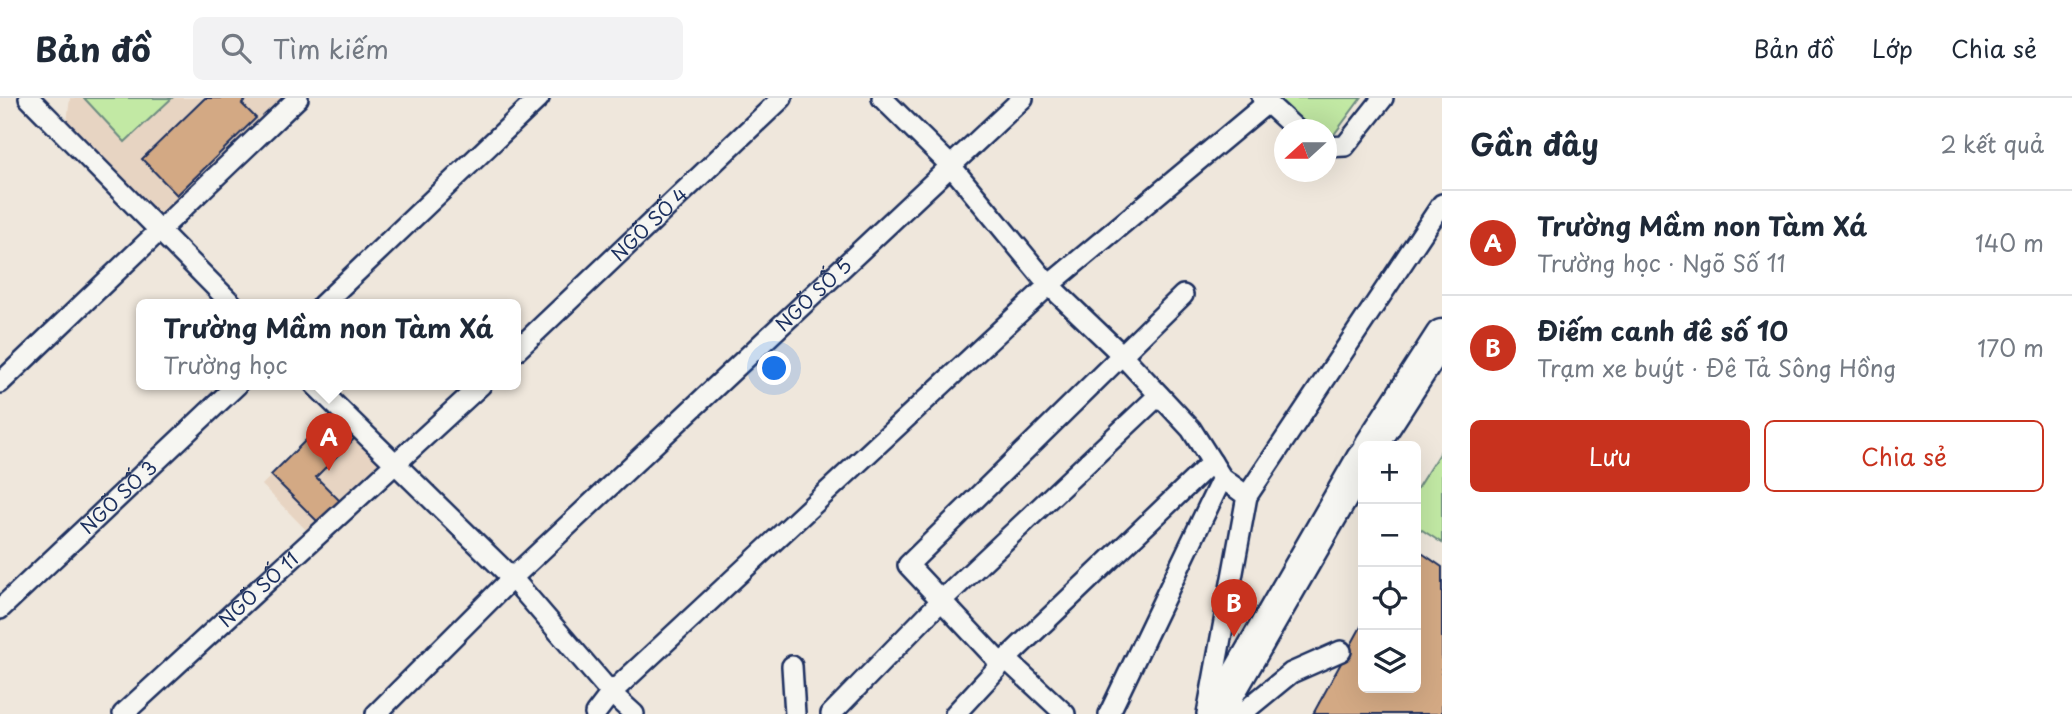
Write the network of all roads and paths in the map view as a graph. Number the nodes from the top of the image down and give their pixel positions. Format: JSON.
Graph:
{"nodes":[{"id":1,"x":29,"y":98,"type":"edge"},
{"id":2,"x":298,"y":98,"type":"edge"},
{"id":3,"x":539,"y":98,"type":"edge"},
{"id":4,"x":782,"y":98,"type":"edge"},
{"id":5,"x":882,"y":98,"type":"edge"},
{"id":6,"x":1023,"y":98,"type":"edge"},
{"id":7,"x":1383,"y":98,"type":"edge"},
{"id":8,"x":1264,"y":100,"type":"edge"},
{"id":9,"x":1285,"y":119,"type":"edge"},
{"id":10,"x":1337,"y":146,"type":"edge"},
{"id":11,"x":951,"y":166,"type":"junction"},
{"id":12,"x":1442,"y":204,"type":"edge"},
{"id":13,"x":158,"y":231,"type":"junction"},
{"id":14,"x":1049,"y":285,"type":"junction"},
{"id":15,"x":1184,"y":295,"type":"dead end"},
{"id":16,"x":227,"y":299,"type":"edge"},
{"id":17,"x":328,"y":299,"type":"edge"},
{"id":18,"x":1442,"y":336,"type":"edge"},
{"id":19,"x":521,"y":346,"type":"edge"},
{"id":20,"x":1121,"y":354,"type":"junction"},
{"id":21,"x":0,"y":383,"type":"edge"},
{"id":22,"x":232,"y":390,"type":"edge"},
{"id":23,"x":320,"y":390,"type":"edge"},
{"id":24,"x":476,"y":390,"type":"edge"},
{"id":25,"x":1159,"y":394,"type":"junction"},
{"id":26,"x":1374,"y":441,"type":"edge"},
{"id":27,"x":396,"y":466,"type":"junction"},
{"id":28,"x":1358,"y":468,"type":"edge"},
{"id":29,"x":1217,"y":470,"type":"junction"},
{"id":30,"x":1247,"y":496,"type":"junction"},
{"id":31,"x":512,"y":578,"type":"junction"},
{"id":32,"x":941,"y":601,"type":"junction"},
{"id":33,"x":0,"y":609,"type":"edge"},
{"id":34,"x":1341,"y":651,"type":"dead end"},
{"id":35,"x":1003,"y":662,"type":"junction"},
{"id":36,"x":792,"y":666,"type":"dead end"},
{"id":37,"x":611,"y":693,"type":"junction"},
{"id":38,"x":122,"y":714,"type":"edge"},
{"id":39,"x":376,"y":714,"type":"edge"},
{"id":40,"x":595,"y":714,"type":"edge"},
{"id":41,"x":634,"y":714,"type":"edge"},
{"id":42,"x":795,"y":714,"type":"edge"},
{"id":43,"x":831,"y":714,"type":"edge"},
{"id":44,"x":955,"y":714,"type":"edge"},
{"id":45,"x":1065,"y":714,"type":"edge"},
{"id":46,"x":1109,"y":714,"type":"edge"},
{"id":47,"x":1207,"y":714,"type":"edge"},
{"id":48,"x":1216,"y":714,"type":"edge"},
{"id":49,"x":1241,"y":714,"type":"edge"}],
"edges":[{"from":1,"to":13,"type":"street"},
{"from":2,"to":13,"type":"street"},
{"from":3,"to":17,"type":"street"},
{"from":4,"to":19,"type":"street","name":"NGÕ SỐ 4"},
{"from":5,"to":11,"type":"street"},
{"from":6,"to":11,"type":"street","name":"NGÕ SỐ 5"},
{"from":7,"to":10,"type":"street"},
{"from":8,"to":9,"type":"street"},
{"from":8,"to":14,"type":"street"},
{"from":11,"to":14,"type":"street"},
{"from":11,"to":31,"type":"street","name":"NGÕ SỐ 5"},
{"from":12,"to":30,"type":"street"},
{"from":13,"to":16,"type":"street"},
{"from":13,"to":21,"type":"street"},
{"from":14,"to":20,"type":"street"},
{"from":14,"to":37,"type":"street"},
{"from":15,"to":20,"type":"street"},
{"from":18,"to":26,"type":"main road"},
{"from":20,"to":25,"type":"street"},
{"from":20,"to":32,"type":"street"},
{"from":22,"to":33,"type":"street","name":"NGÕ SỐ 3"},
{"from":23,"to":27,"type":"street"},
{"from":24,"to":27,"type":"street"},
{"from":25,"to":29,"type":"street"},
{"from":25,"to":32,"type":"street"},
{"from":27,"to":31,"type":"street"},
{"from":27,"to":38,"type":"street","name":"NGÕ SỐ 11"},
{"from":28,"to":48,"type":"main road"},
{"from":29,"to":30,"type":"street"},
{"from":29,"to":35,"type":"street"},
{"from":29,"to":46,"type":"street"},
{"from":30,"to":47,"type":"street"},
{"from":31,"to":37,"type":"street"},
{"from":31,"to":39,"type":"street","name":"NGÕ SỐ 5"},
{"from":32,"to":35,"type":"street"},
{"from":32,"to":43,"type":"street"},
{"from":34,"to":49,"type":"street"},
{"from":35,"to":44,"type":"street"},
{"from":35,"to":45,"type":"street"},
{"from":36,"to":42,"type":"street"},
{"from":37,"to":40,"type":"street"},
{"from":37,"to":41,"type":"street"}]}
